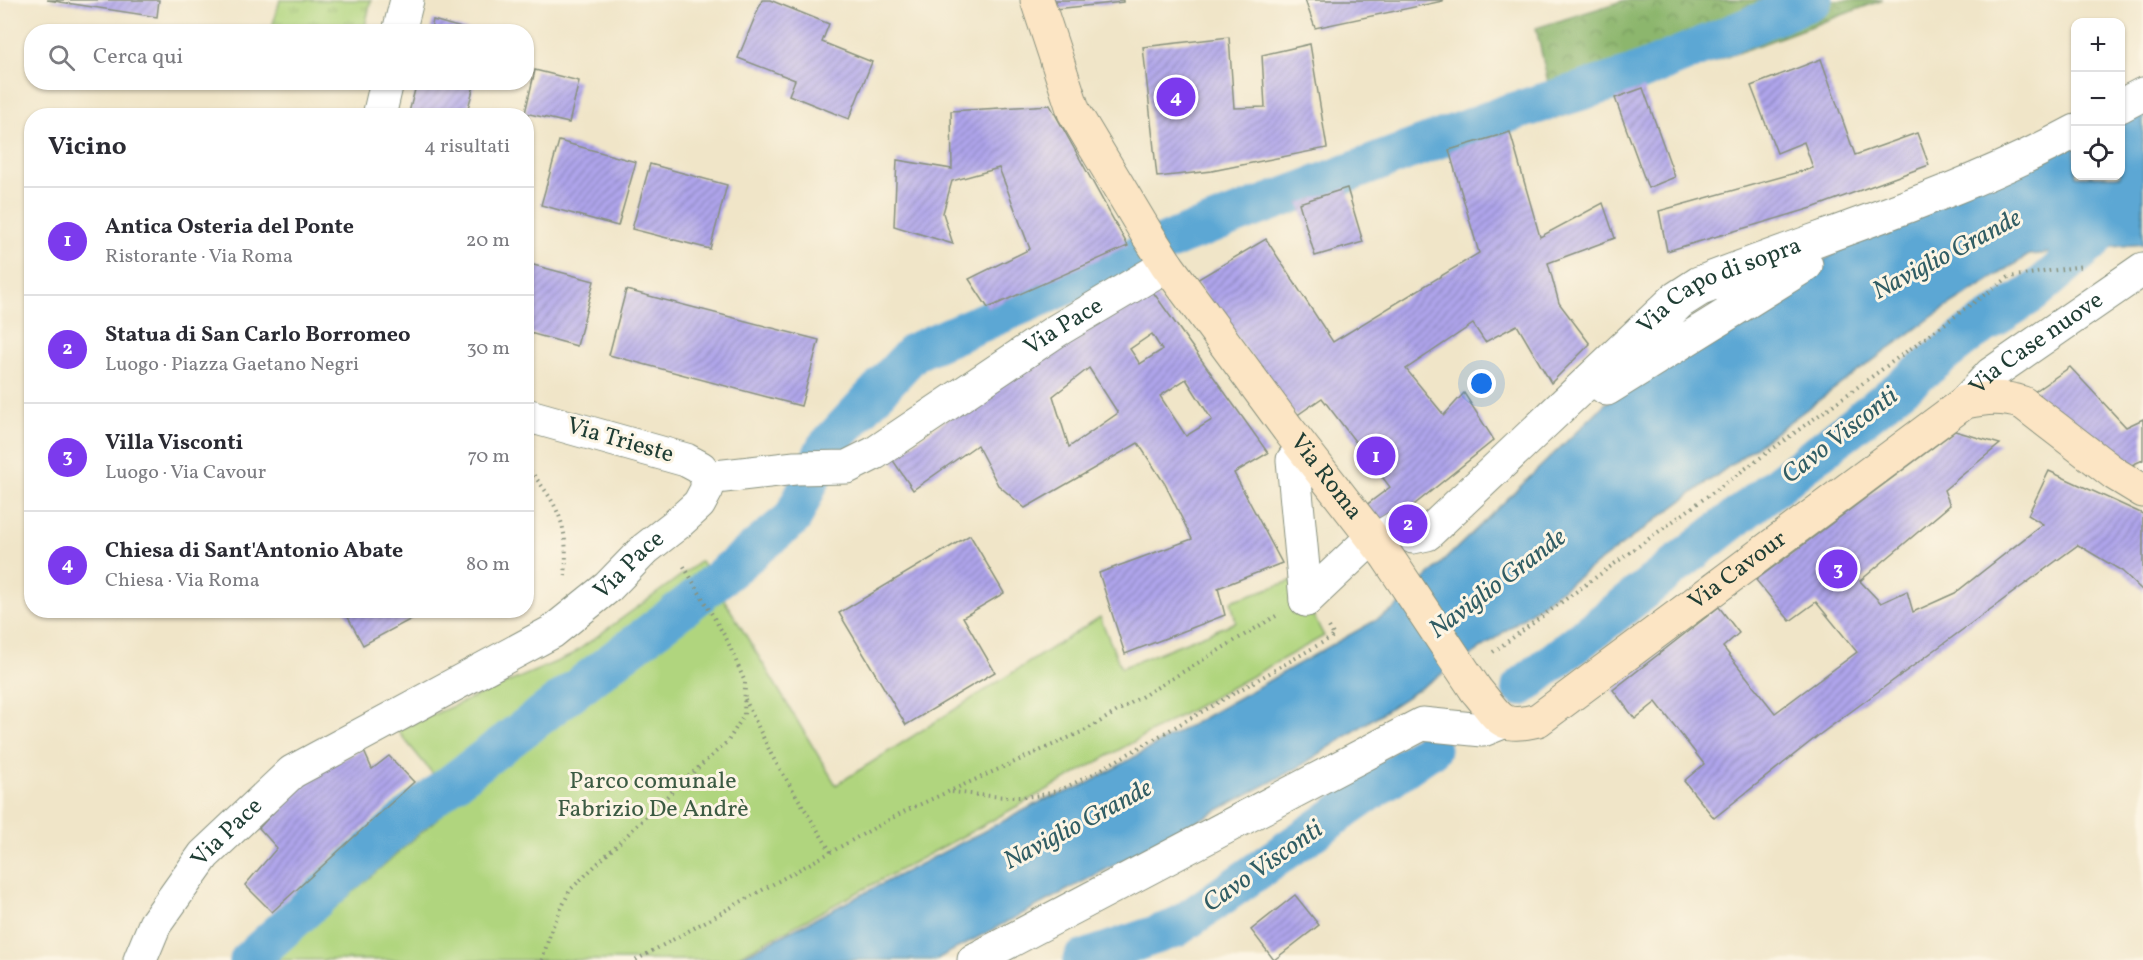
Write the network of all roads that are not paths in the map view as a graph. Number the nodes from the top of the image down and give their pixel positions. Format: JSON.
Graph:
{"nodes":[{"id":1,"x":407,"y":0,"type":"edge"},
{"id":2,"x":1047,"y":16,"type":"edge"},
{"id":3,"x":401,"y":24,"type":"edge"},
{"id":4,"x":385,"y":90,"type":"edge"},
{"id":5,"x":2143,"y":94,"type":"edge"},
{"id":6,"x":2125,"y":104,"type":"edge"},
{"id":7,"x":381,"y":108,"type":"edge"},
{"id":8,"x":2071,"y":133,"type":"edge"},
{"id":9,"x":1167,"y":265,"type":"junction"},
{"id":10,"x":2143,"y":269,"type":"edge"},
{"id":11,"x":1607,"y":389,"type":"joint"},
{"id":12,"x":1965,"y":402,"type":"junction"},
{"id":13,"x":534,"y":416,"type":"edge"},
{"id":14,"x":1306,"y":453,"type":"junction"},
{"id":15,"x":707,"y":478,"type":"junction"},
{"id":16,"x":2143,"y":491,"type":"edge"},
{"id":17,"x":1380,"y":546,"type":"junction"},
{"id":18,"x":1503,"y":722,"type":"junction"},
{"id":19,"x":140,"y":960,"type":"edge"},
{"id":20,"x":974,"y":960,"type":"edge"}],
"edges":[{"from":1,"to":3,"type":"street"},
{"from":2,"to":9,"type":"street","name":"Via Roma"},
{"from":4,"to":7,"type":"street"},
{"from":5,"to":6,"type":"street"},
{"from":8,"to":17,"type":"street","name":"Via Capo di sopra"},
{"from":9,"to":14,"type":"street","name":"Via Roma"},
{"from":9,"to":15,"type":"street","name":"Via Pace"},
{"from":10,"to":12,"type":"street","name":"Via Case nuove"},
{"from":11,"to":11,"type":"street"},
{"from":12,"to":16,"type":"street"},
{"from":12,"to":18,"type":"street","name":"Via Cavour"},
{"from":13,"to":15,"type":"street","name":"Via Trieste"},
{"from":14,"to":17,"type":"street","name":"Via Roma"},
{"from":14,"to":17,"type":"street"},
{"from":15,"to":19,"type":"street","name":"Via Pace"},
{"from":17,"to":18,"type":"street","name":"Via Roma","bridge":true},
{"from":18,"to":20,"type":"street"}]}
